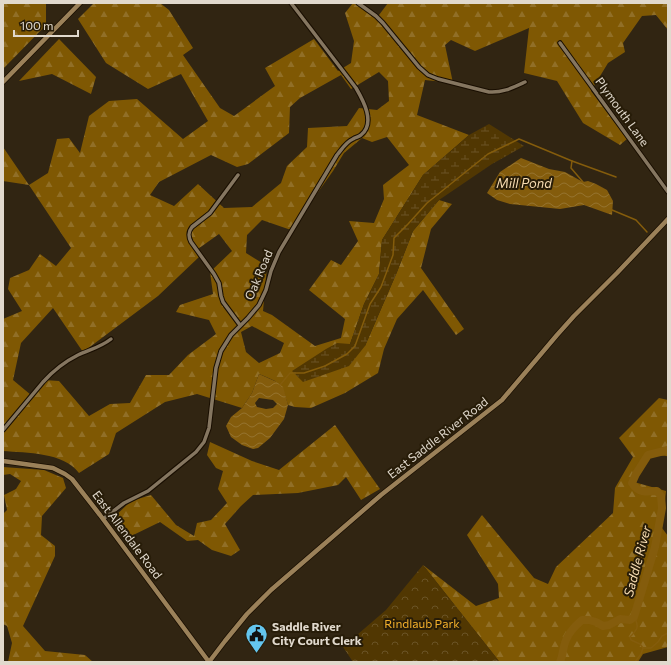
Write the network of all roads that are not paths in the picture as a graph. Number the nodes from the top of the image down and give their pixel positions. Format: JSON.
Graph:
{"nodes":[{"id":1,"x":80,"y":3,"type":"edge"},
{"id":2,"x":292,"y":3,"type":"edge"},
{"id":3,"x":358,"y":3,"type":"edge"},
{"id":4,"x":560,"y":43,"type":"dead end"},
{"id":5,"x":3,"y":82,"type":"edge"},
{"id":6,"x":525,"y":82,"type":"dead end"},
{"id":7,"x":238,"y":175,"type":"dead end"},
{"id":8,"x":668,"y":192,"type":"edge"},
{"id":9,"x":668,"y":219,"type":"edge"},
{"id":10,"x":240,"y":325,"type":"junction"},
{"id":11,"x":111,"y":339,"type":"dead end"},
{"id":12,"x":3,"y":430,"type":"edge"},
{"id":13,"x":3,"y":461,"type":"edge"},
{"id":14,"x":103,"y":519,"type":"junction"},
{"id":15,"x":209,"y":662,"type":"edge"}],
"edges":[{"from":1,"to":5,"type":"street"},
{"from":2,"to":10,"type":"street","name":"Oak Road"},
{"from":3,"to":6,"type":"street"},
{"from":4,"to":8,"type":"street","name":"Plymouth Lane"},
{"from":7,"to":10,"type":"street"},
{"from":9,"to":15,"type":"street","name":"East Saddle River Road"},
{"from":10,"to":14,"type":"street","name":"Oak Road"},
{"from":11,"to":12,"type":"street"},
{"from":13,"to":14,"type":"street","name":"East Allendale Road"},
{"from":14,"to":15,"type":"street","name":"East Allendale Road"}]}
